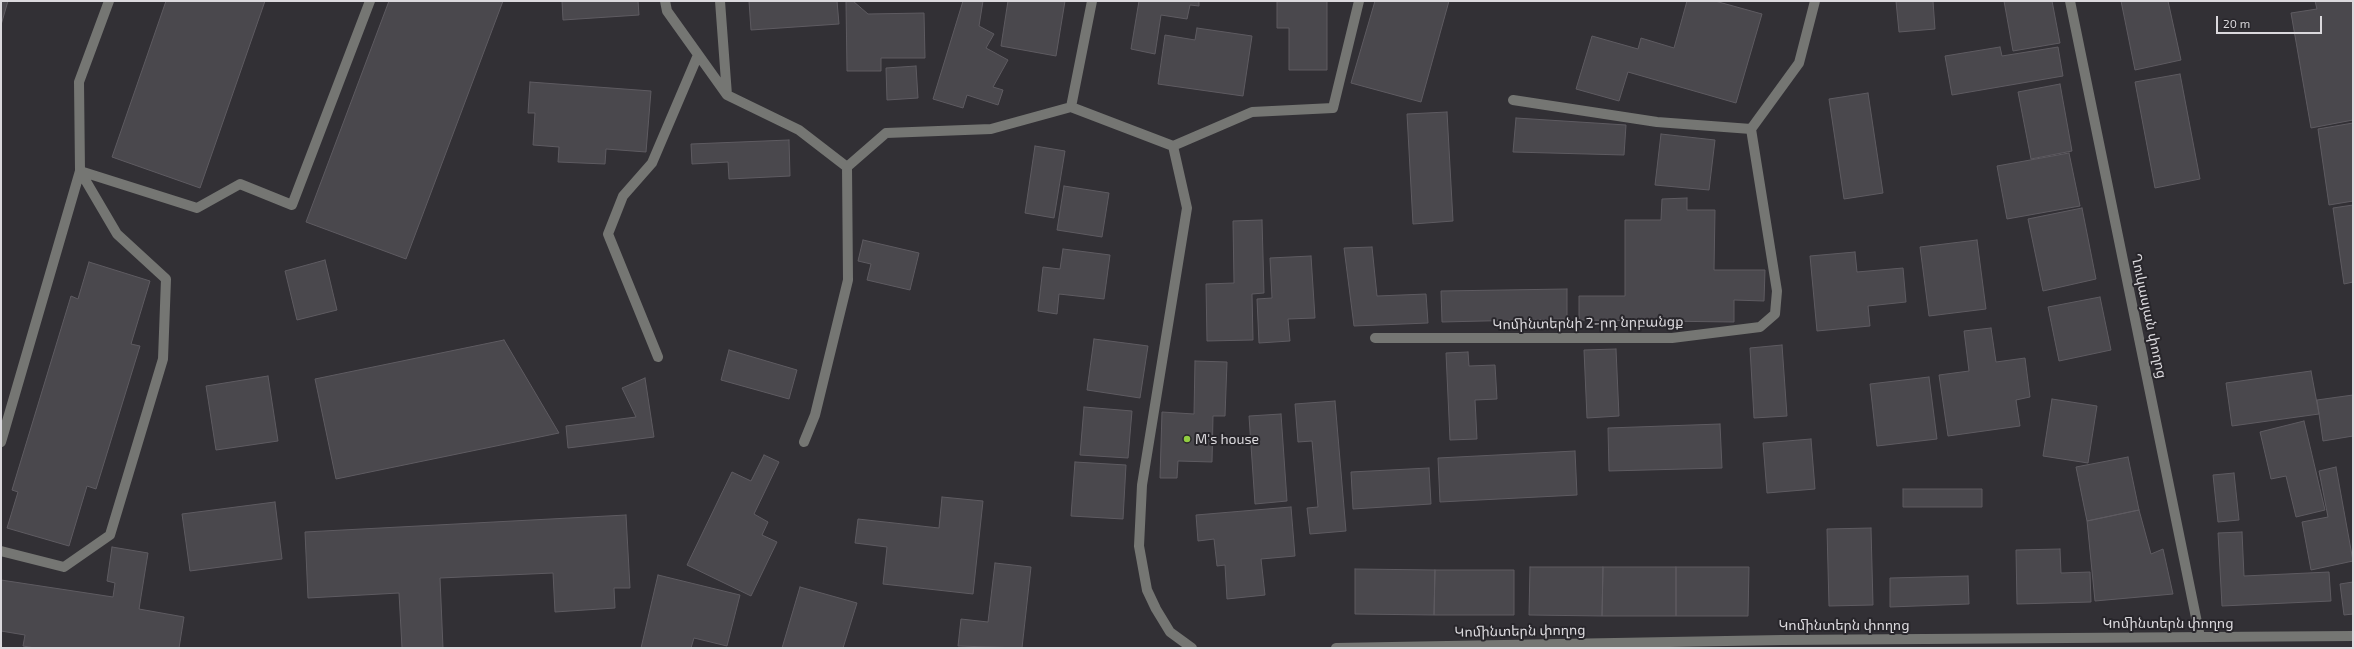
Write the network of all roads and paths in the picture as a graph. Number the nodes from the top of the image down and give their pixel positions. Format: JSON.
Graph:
{"nodes":[{"id":1,"x":109,"y":1,"type":"edge"},
{"id":2,"x":370,"y":1,"type":"edge"},
{"id":3,"x":665,"y":1,"type":"edge"},
{"id":4,"x":720,"y":1,"type":"edge"},
{"id":5,"x":1092,"y":1,"type":"edge"},
{"id":6,"x":1359,"y":1,"type":"edge"},
{"id":7,"x":1815,"y":1,"type":"edge"},
{"id":8,"x":2070,"y":1,"type":"edge"},
{"id":9,"x":698,"y":55,"type":"junction"},
{"id":10,"x":727,"y":95,"type":"junction"},
{"id":11,"x":1513,"y":100,"type":"dead end"},
{"id":12,"x":1071,"y":107,"type":"junction"},
{"id":13,"x":1751,"y":128,"type":"junction"},
{"id":14,"x":1173,"y":146,"type":"junction"},
{"id":15,"x":847,"y":167,"type":"junction"},
{"id":16,"x":80,"y":171,"type":"junction"},
{"id":17,"x":1375,"y":338,"type":"dead end"},
{"id":18,"x":658,"y":357,"type":"dead end"},
{"id":19,"x":1,"y":442,"type":"edge"},
{"id":20,"x":804,"y":442,"type":"dead end"},
{"id":21,"x":1,"y":551,"type":"edge"},
{"id":22,"x":2353,"y":636,"type":"edge"},
{"id":23,"x":2200,"y":637,"type":"junction"},
{"id":24,"x":1782,"y":644,"type":"edge"},
{"id":25,"x":1192,"y":648,"type":"edge"},
{"id":26,"x":1336,"y":648,"type":"edge"}],
"edges":[{"from":1,"to":16,"type":"street"},
{"from":2,"to":16,"type":"street"},
{"from":3,"to":9,"type":"street"},
{"from":4,"to":10,"type":"street"},
{"from":5,"to":12,"type":"street"},
{"from":6,"to":14,"type":"street"},
{"from":7,"to":13,"type":"street"},
{"from":8,"to":23,"type":"street","name":"Ղուկասյան փողոց"},
{"from":9,"to":10,"type":"street"},
{"from":9,"to":18,"type":"street"},
{"from":10,"to":15,"type":"street"},
{"from":11,"to":13,"type":"street"},
{"from":12,"to":14,"type":"street"},
{"from":12,"to":15,"type":"street"},
{"from":13,"to":17,"type":"street","name":"Կոմինտերնի 2-րդ նրբանցք"},
{"from":14,"to":25,"type":"street"},
{"from":15,"to":20,"type":"street"},
{"from":16,"to":19,"type":"street"},
{"from":16,"to":21,"type":"street"},
{"from":22,"to":23,"type":"street","name":"Կոմինտերն փողոց"},
{"from":23,"to":24,"type":"street","name":"Կոմինտերն փողոց"},
{"from":24,"to":26,"type":"street","name":"Կոմինտերն փողոց"}]}
